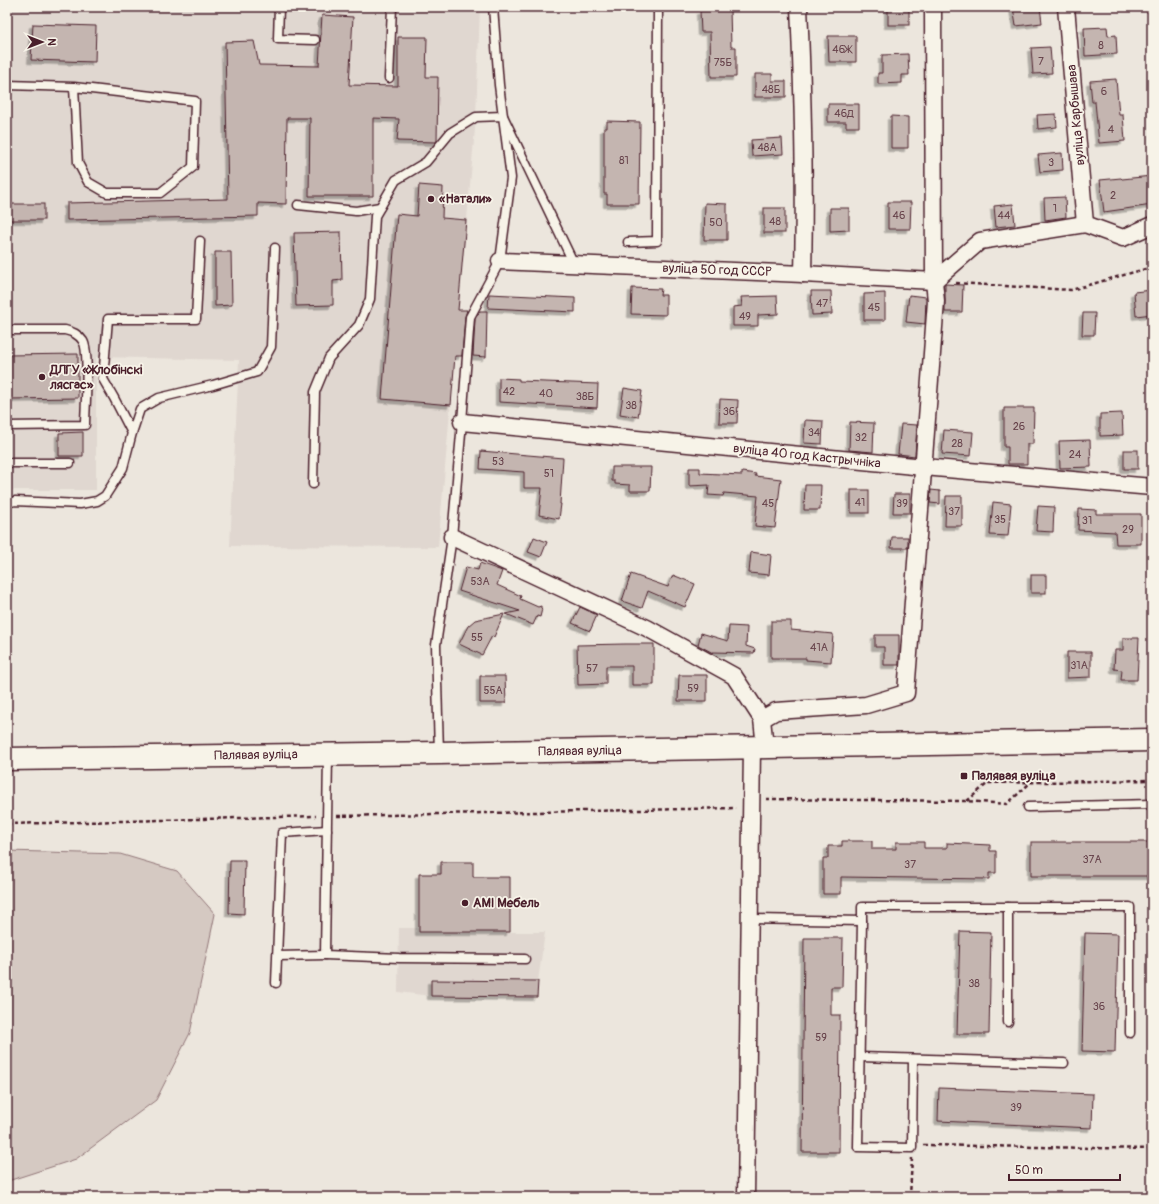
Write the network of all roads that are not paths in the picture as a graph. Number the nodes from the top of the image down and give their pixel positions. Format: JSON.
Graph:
{"nodes":[{"id":1,"x":279,"y":7,"type":"edge"},
{"id":2,"x":392,"y":7,"type":"edge"},
{"id":3,"x":493,"y":7,"type":"edge"},
{"id":4,"x":658,"y":7,"type":"edge"},
{"id":5,"x":799,"y":7,"type":"edge"},
{"id":6,"x":933,"y":7,"type":"edge"},
{"id":7,"x":1066,"y":7,"type":"edge"},
{"id":8,"x":315,"y":40,"type":"dead end"},
{"id":9,"x":389,"y":78,"type":"dead end"},
{"id":10,"x":7,"y":85,"type":"edge"},
{"id":11,"x":74,"y":87,"type":"junction"},
{"id":12,"x":503,"y":116,"type":"junction"},
{"id":13,"x":298,"y":205,"type":"dead end"},
{"id":14,"x":380,"y":207,"type":"junction"},
{"id":15,"x":1085,"y":224,"type":"junction"},
{"id":16,"x":1152,"y":226,"type":"edge"},
{"id":17,"x":200,"y":241,"type":"dead end"},
{"id":18,"x":628,"y":242,"type":"dead end"},
{"id":19,"x":275,"y":248,"type":"dead end"},
{"id":20,"x":500,"y":261,"type":"junction"},
{"id":21,"x":574,"y":264,"type":"junction"},
{"id":22,"x":803,"y":274,"type":"junction"},
{"id":23,"x":934,"y":281,"type":"junction"},
{"id":24,"x":7,"y":330,"type":"edge"},
{"id":25,"x":462,"y":422,"type":"junction"},
{"id":26,"x":7,"y":426,"type":"edge"},
{"id":27,"x":132,"y":433,"type":"junction"},
{"id":28,"x":7,"y":463,"type":"edge"},
{"id":29,"x":70,"y":463,"type":"dead end"},
{"id":30,"x":924,"y":467,"type":"junction"},
{"id":31,"x":313,"y":484,"type":"dead end"},
{"id":32,"x":1152,"y":487,"type":"edge"},
{"id":33,"x":7,"y":503,"type":"edge"},
{"id":34,"x":452,"y":537,"type":"junction"},
{"id":35,"x":762,"y":719,"type":"junction"},
{"id":36,"x":1152,"y":740,"type":"edge"},
{"id":37,"x":758,"y":747,"type":"junction"},
{"id":38,"x":439,"y":753,"type":"junction"},
{"id":39,"x":328,"y":754,"type":"junction"},
{"id":40,"x":7,"y":758,"type":"edge"},
{"id":41,"x":1152,"y":804,"type":"edge"},
{"id":42,"x":1028,"y":807,"type":"dead end"},
{"id":43,"x":327,"y":830,"type":"junction"},
{"id":44,"x":1008,"y":907,"type":"junction"},
{"id":45,"x":750,"y":919,"type":"junction"},
{"id":46,"x":862,"y":920,"type":"junction"},
{"id":47,"x":325,"y":955,"type":"junction"},
{"id":48,"x":278,"y":956,"type":"junction"},
{"id":49,"x":525,"y":959,"type":"dead end"},
{"id":50,"x":276,"y":983,"type":"dead end"},
{"id":51,"x":1008,"y":1022,"type":"dead end"},
{"id":52,"x":1130,"y":1033,"type":"dead end"},
{"id":53,"x":860,"y":1057,"type":"junction"},
{"id":54,"x":913,"y":1059,"type":"junction"},
{"id":55,"x":1064,"y":1063,"type":"dead end"},
{"id":56,"x":746,"y":1197,"type":"edge"}],
"edges":[{"from":1,"to":8,"type":"lane"},
{"from":2,"to":9,"type":"lane"},
{"from":3,"to":12,"type":"lane"},
{"from":4,"to":18,"type":"lane"},
{"from":5,"to":22,"type":"street"},
{"from":6,"to":23,"type":"street"},
{"from":7,"to":15,"type":"street","name":"вуліца Карбышава"},
{"from":10,"to":11,"type":"lane"},
{"from":11,"to":11,"type":"lane"},
{"from":12,"to":14,"type":"lane"},
{"from":12,"to":20,"type":"lane"},
{"from":12,"to":21,"type":"lane"},
{"from":13,"to":14,"type":"lane"},
{"from":14,"to":31,"type":"lane"},
{"from":15,"to":16,"type":"street"},
{"from":15,"to":23,"type":"street"},
{"from":17,"to":27,"type":"lane"},
{"from":19,"to":27,"type":"lane"},
{"from":20,"to":21,"type":"street","name":"вуліца 50 год СССР"},
{"from":20,"to":25,"type":"lane"},
{"from":21,"to":22,"type":"street","name":"вуліца 50 год СССР"},
{"from":22,"to":23,"type":"street","name":"вуліца 50 год СССР"},
{"from":23,"to":30,"type":"street"},
{"from":24,"to":26,"type":"lane"},
{"from":25,"to":30,"type":"street","name":"вуліца 40 год Кастрычніка"},
{"from":25,"to":34,"type":"lane"},
{"from":27,"to":33,"type":"lane"},
{"from":28,"to":29,"type":"lane"},
{"from":30,"to":32,"type":"street","name":"вуліца 40 год Кастрычніка"},
{"from":30,"to":35,"type":"street"},
{"from":34,"to":35,"type":"street"},
{"from":34,"to":38,"type":"lane"},
{"from":35,"to":37,"type":"street"},
{"from":36,"to":37,"type":"street","name":"Палявая вуліца"},
{"from":37,"to":38,"type":"street","name":"Палявая вуліца"},
{"from":37,"to":45,"type":"street"},
{"from":38,"to":39,"type":"street","name":"Палявая вуліца"},
{"from":39,"to":40,"type":"street","name":"Палявая вуліца"},
{"from":39,"to":43,"type":"lane"},
{"from":41,"to":42,"type":"lane"},
{"from":43,"to":47,"type":"lane"},
{"from":43,"to":48,"type":"lane"},
{"from":44,"to":46,"type":"lane"},
{"from":44,"to":51,"type":"lane"},
{"from":44,"to":52,"type":"lane"},
{"from":45,"to":46,"type":"lane"},
{"from":45,"to":56,"type":"street"},
{"from":46,"to":53,"type":"lane"},
{"from":47,"to":48,"type":"lane"},
{"from":47,"to":49,"type":"lane"},
{"from":48,"to":50,"type":"lane"},
{"from":53,"to":54,"type":"lane"},
{"from":53,"to":54,"type":"lane"},
{"from":54,"to":55,"type":"lane"}]}
